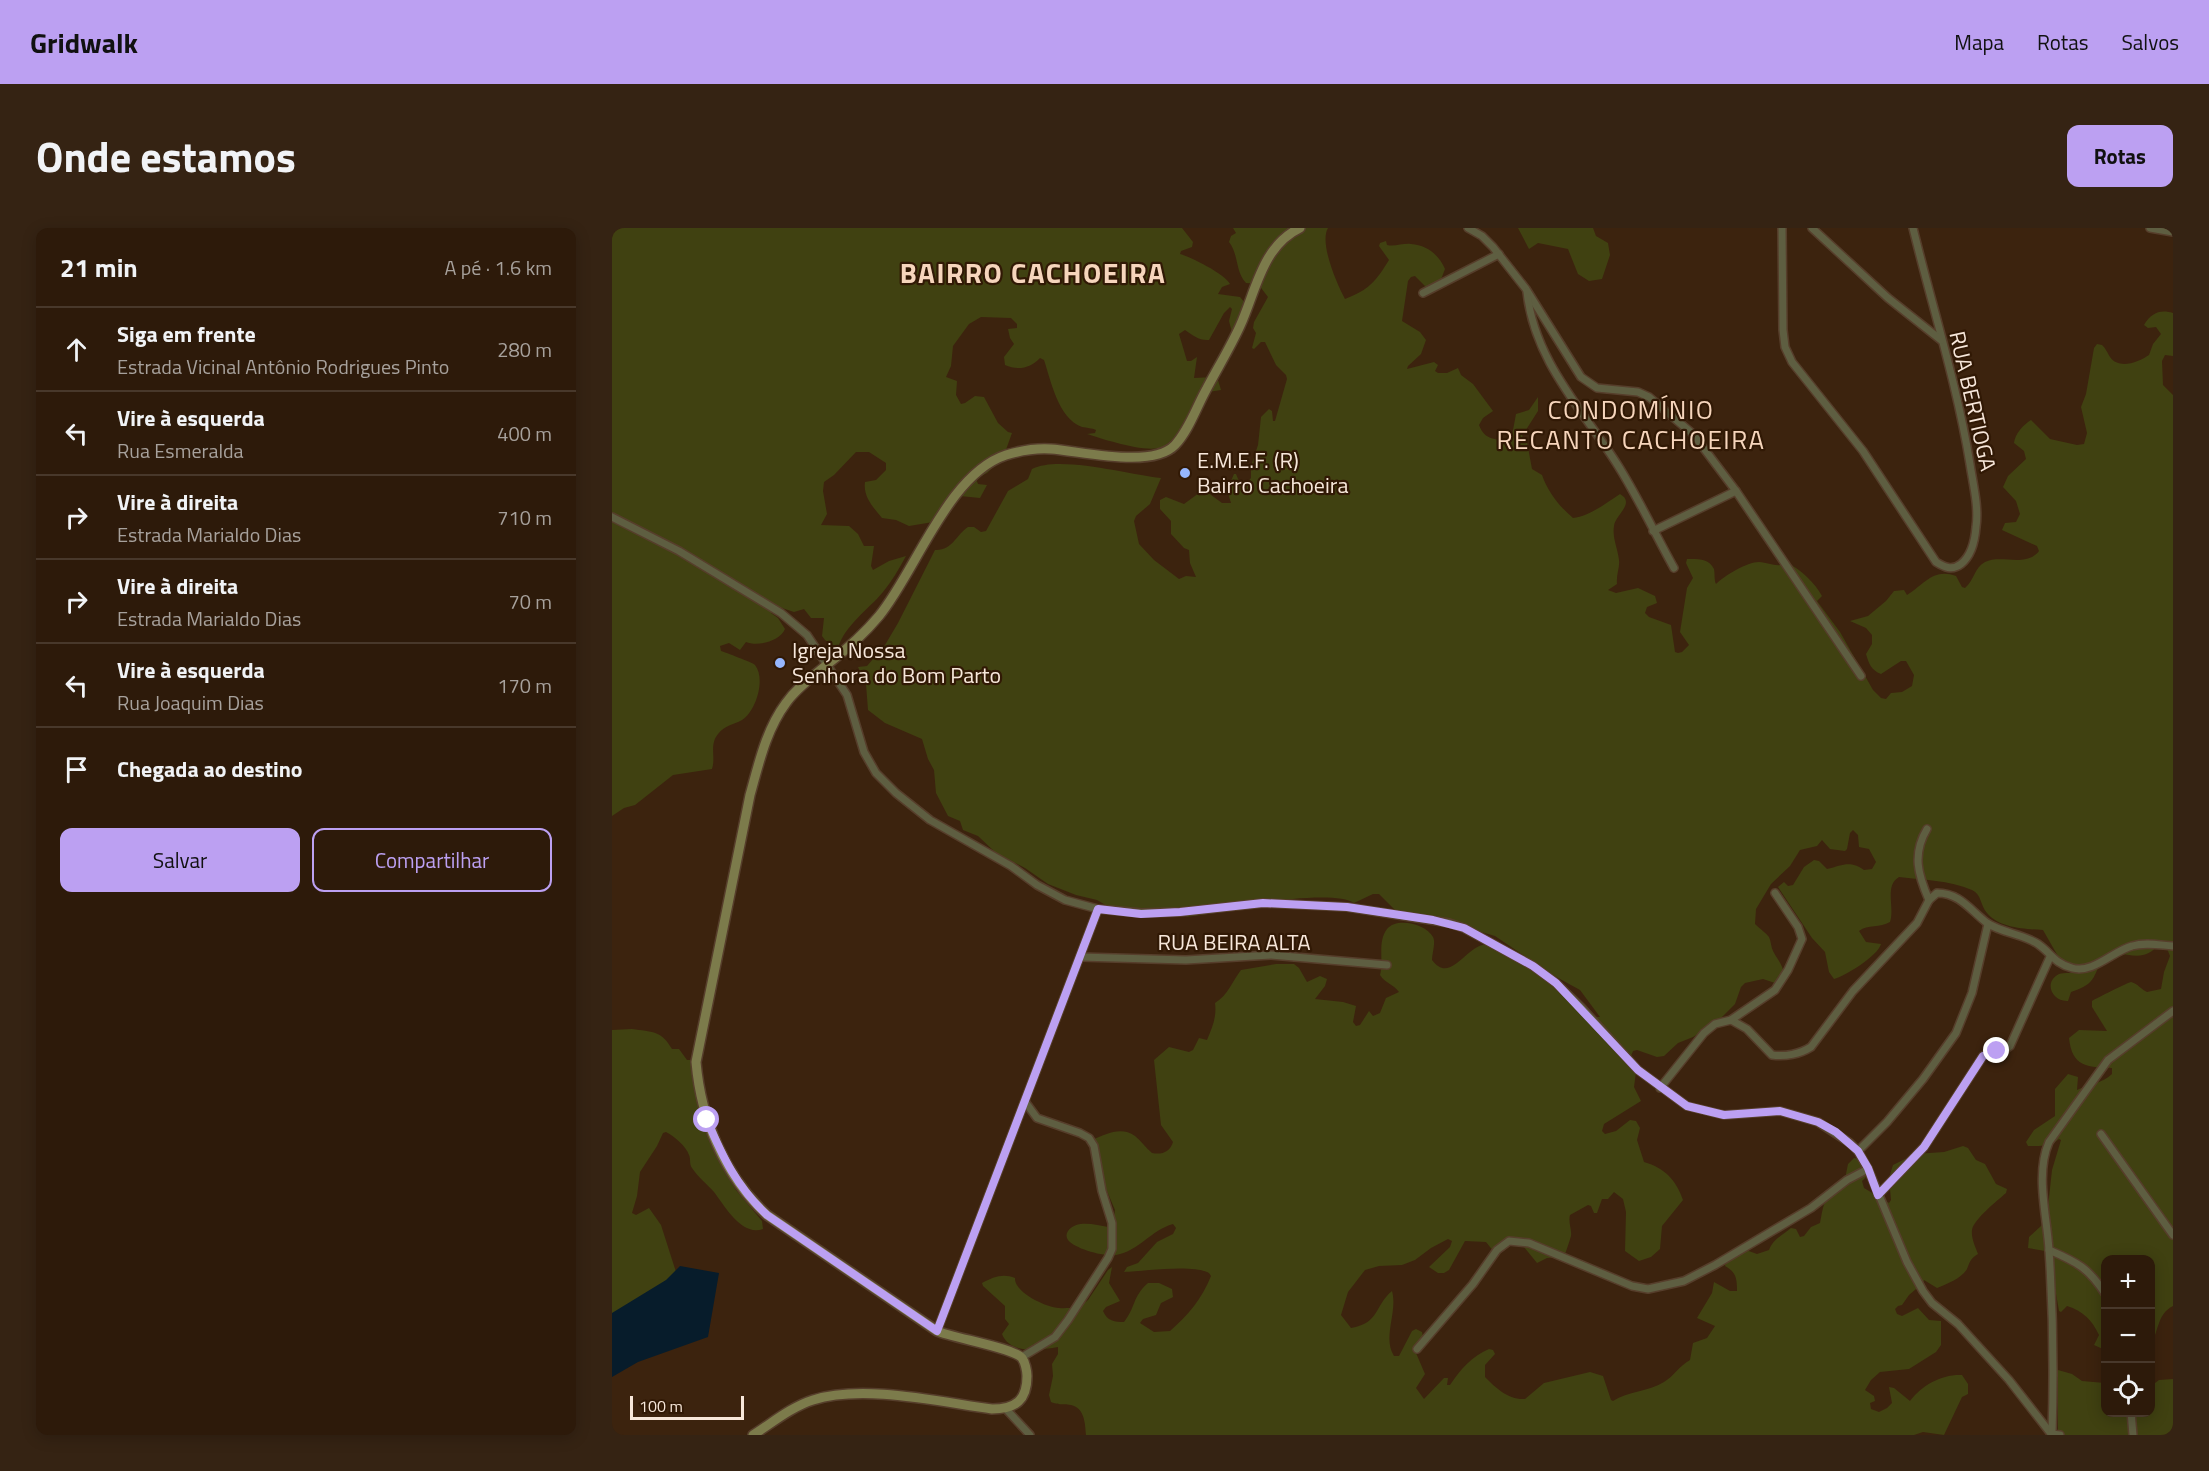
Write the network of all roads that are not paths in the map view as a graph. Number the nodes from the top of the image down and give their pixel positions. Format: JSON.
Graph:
{"nodes":[{"id":1,"x":1300,"y":228,"type":"edge"},
{"id":2,"x":1468,"y":228,"type":"edge"},
{"id":3,"x":1782,"y":228,"type":"edge"},
{"id":4,"x":1812,"y":228,"type":"edge"},
{"id":5,"x":1913,"y":228,"type":"edge"},
{"id":6,"x":2150,"y":228,"type":"edge"},
{"id":7,"x":2173,"y":232,"type":"edge"},
{"id":8,"x":1499,"y":254,"type":"junction"},
{"id":9,"x":1526,"y":289,"type":"junction"},
{"id":10,"x":1423,"y":293,"type":"dead end"},
{"id":11,"x":1941,"y":340,"type":"junction"},
{"id":12,"x":1736,"y":490,"type":"junction"},
{"id":13,"x":612,"y":517,"type":"edge"},
{"id":14,"x":1653,"y":531,"type":"junction"},
{"id":15,"x":1674,"y":568,"type":"dead end"},
{"id":16,"x":827,"y":665,"type":"junction"},
{"id":17,"x":1862,"y":676,"type":"dead end"},
{"id":18,"x":1927,"y":829,"type":"dead end"},
{"id":19,"x":1775,"y":893,"type":"dead end"},
{"id":20,"x":1929,"y":900,"type":"junction"},
{"id":21,"x":1098,"y":909,"type":"junction"},
{"id":22,"x":1988,"y":924,"type":"junction"},
{"id":23,"x":2173,"y":946,"type":"edge"},
{"id":24,"x":1080,"y":957,"type":"junction"},
{"id":25,"x":2050,"y":957,"type":"junction"},
{"id":26,"x":1387,"y":965,"type":"dead end"},
{"id":27,"x":2173,"y":1011,"type":"edge"},
{"id":28,"x":1731,"y":1020,"type":"junction"},
{"id":29,"x":1660,"y":1088,"type":"junction"},
{"id":30,"x":1026,"y":1103,"type":"junction"},
{"id":31,"x":2101,"y":1134,"type":"dead end"},
{"id":32,"x":1858,"y":1151,"type":"junction"},
{"id":33,"x":1868,"y":1168,"type":"junction"},
{"id":34,"x":1878,"y":1195,"type":"junction"},
{"id":35,"x":2173,"y":1235,"type":"edge"},
{"id":36,"x":2049,"y":1250,"type":"junction"},
{"id":37,"x":2101,"y":1287,"type":"edge"},
{"id":38,"x":937,"y":1331,"type":"junction"},
{"id":39,"x":1417,"y":1349,"type":"dead end"},
{"id":40,"x":1022,"y":1357,"type":"junction"},
{"id":41,"x":1006,"y":1409,"type":"junction"},
{"id":42,"x":2131,"y":1417,"type":"edge"},
{"id":43,"x":753,"y":1435,"type":"edge"},
{"id":44,"x":1030,"y":1435,"type":"edge"},
{"id":45,"x":2055,"y":1435,"type":"edge"},
{"id":46,"x":2133,"y":1435,"type":"edge"}],
"edges":[{"from":1,"to":16,"type":"street"},
{"from":2,"to":8,"type":"street"},
{"from":3,"to":11,"type":"street","name":"RUA BERTIOGA"},
{"from":4,"to":11,"type":"street"},
{"from":5,"to":11,"type":"street","name":"RUA BERTIOGA"},
{"from":6,"to":7,"type":"street"},
{"from":8,"to":9,"type":"street"},
{"from":8,"to":10,"type":"street"},
{"from":9,"to":12,"type":"street"},
{"from":9,"to":14,"type":"street"},
{"from":12,"to":14,"type":"street"},
{"from":12,"to":17,"type":"street"},
{"from":13,"to":16,"type":"street"},
{"from":14,"to":15,"type":"street"},
{"from":16,"to":21,"type":"street"},
{"from":16,"to":38,"type":"street"},
{"from":18,"to":20,"type":"street"},
{"from":19,"to":28,"type":"street"},
{"from":20,"to":22,"type":"street"},
{"from":20,"to":28,"type":"street"},
{"from":21,"to":24,"type":"street"},
{"from":21,"to":29,"type":"street"},
{"from":22,"to":25,"type":"street"},
{"from":22,"to":32,"type":"street"},
{"from":23,"to":25,"type":"street"},
{"from":24,"to":26,"type":"street","name":"RUA BEIRA ALTA"},
{"from":24,"to":30,"type":"street"},
{"from":25,"to":34,"type":"street"},
{"from":27,"to":36,"type":"street"},
{"from":28,"to":29,"type":"street"},
{"from":29,"to":32,"type":"street"},
{"from":30,"to":38,"type":"street"},
{"from":30,"to":40,"type":"street"},
{"from":31,"to":35,"type":"street"},
{"from":32,"to":33,"type":"street"},
{"from":33,"to":34,"type":"street"},
{"from":33,"to":39,"type":"street"},
{"from":34,"to":45,"type":"street"},
{"from":36,"to":37,"type":"street"},
{"from":36,"to":45,"type":"street"},
{"from":38,"to":40,"type":"street"},
{"from":40,"to":41,"type":"street"},
{"from":41,"to":43,"type":"street"},
{"from":41,"to":44,"type":"street"},
{"from":42,"to":46,"type":"street"}]}
